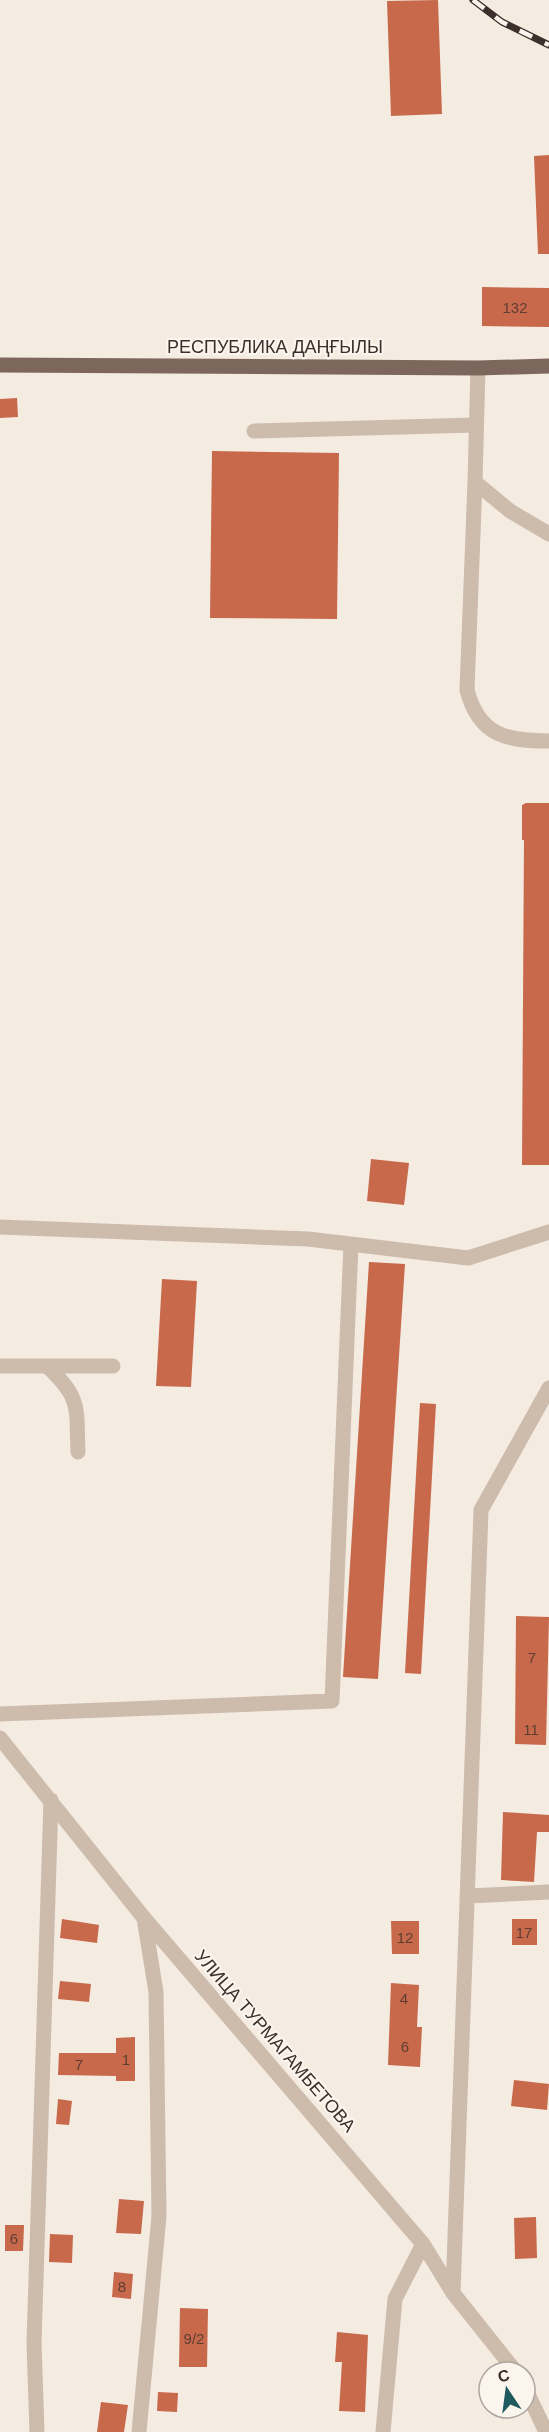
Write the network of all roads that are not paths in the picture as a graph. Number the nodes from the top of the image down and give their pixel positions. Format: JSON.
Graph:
{"nodes":[{"id":1,"x":0,"y":364,"type":"edge"},
{"id":2,"x":549,"y":366,"type":"edge"},
{"id":3,"x":478,"y":368,"type":"junction"},
{"id":4,"x":475,"y":425,"type":"junction"},
{"id":5,"x":254,"y":431,"type":"dead end"},
{"id":6,"x":475,"y":482,"type":"junction"},
{"id":7,"x":549,"y":534,"type":"edge"},
{"id":8,"x":549,"y":741,"type":"edge"},
{"id":9,"x":0,"y":1227,"type":"edge"},
{"id":10,"x":549,"y":1232,"type":"edge"},
{"id":11,"x":351,"y":1244,"type":"junction"},
{"id":12,"x":0,"y":1366,"type":"edge"},
{"id":13,"x":47,"y":1366,"type":"junction"},
{"id":14,"x":113,"y":1366,"type":"dead end"},
{"id":15,"x":549,"y":1388,"type":"edge"},
{"id":16,"x":78,"y":1452,"type":"dead end"},
{"id":17,"x":0,"y":1714,"type":"edge"},
{"id":18,"x":0,"y":1738,"type":"edge"},
{"id":19,"x":51,"y":1800,"type":"junction"},
{"id":20,"x":549,"y":1892,"type":"edge"},
{"id":21,"x":469,"y":1896,"type":"junction"},
{"id":22,"x":144,"y":1918,"type":"junction"},
{"id":23,"x":423,"y":2244,"type":"junction"},
{"id":24,"x":453,"y":2293,"type":"junction"},
{"id":25,"x":506,"y":2360,"type":"edge"},
{"id":26,"x":537,"y":2413,"type":"edge"},
{"id":27,"x":37,"y":2432,"type":"edge"},
{"id":28,"x":139,"y":2432,"type":"edge"},
{"id":29,"x":383,"y":2432,"type":"edge"},
{"id":30,"x":546,"y":2432,"type":"edge"}],
"edges":[{"from":1,"to":3,"type":"main road","name":"РЕСПУБЛИКА ДАҢҒЫЛЫ"},
{"from":2,"to":3,"type":"main road","name":"РЕСПУБЛИКА ДАҢҒЫЛЫ"},
{"from":3,"to":4,"type":"street"},
{"from":4,"to":5,"type":"street"},
{"from":4,"to":6,"type":"street"},
{"from":6,"to":7,"type":"street"},
{"from":6,"to":8,"type":"street"},
{"from":9,"to":11,"type":"street"},
{"from":10,"to":11,"type":"street"},
{"from":11,"to":17,"type":"street"},
{"from":12,"to":13,"type":"street"},
{"from":13,"to":14,"type":"street"},
{"from":13,"to":16,"type":"street"},
{"from":15,"to":21,"type":"street"},
{"from":18,"to":19,"type":"street","name":"УЛИЦА ТУРМАГАМБЕТОВА"},
{"from":19,"to":22,"type":"street","name":"УЛИЦА ТУРМАГАМБЕТОВА"},
{"from":19,"to":27,"type":"street"},
{"from":20,"to":21,"type":"street"},
{"from":21,"to":24,"type":"street"},
{"from":22,"to":23,"type":"street","name":"УЛИЦА ТУРМАГАМБЕТОВА"},
{"from":22,"to":28,"type":"street"},
{"from":23,"to":24,"type":"street","name":"УЛИЦА ТУРМАГАМБЕТОВА"},
{"from":23,"to":29,"type":"street"},
{"from":24,"to":25,"type":"street","name":"УЛИЦА ТУРМАГАМБЕТОВА"},
{"from":26,"to":30,"type":"street"}]}
